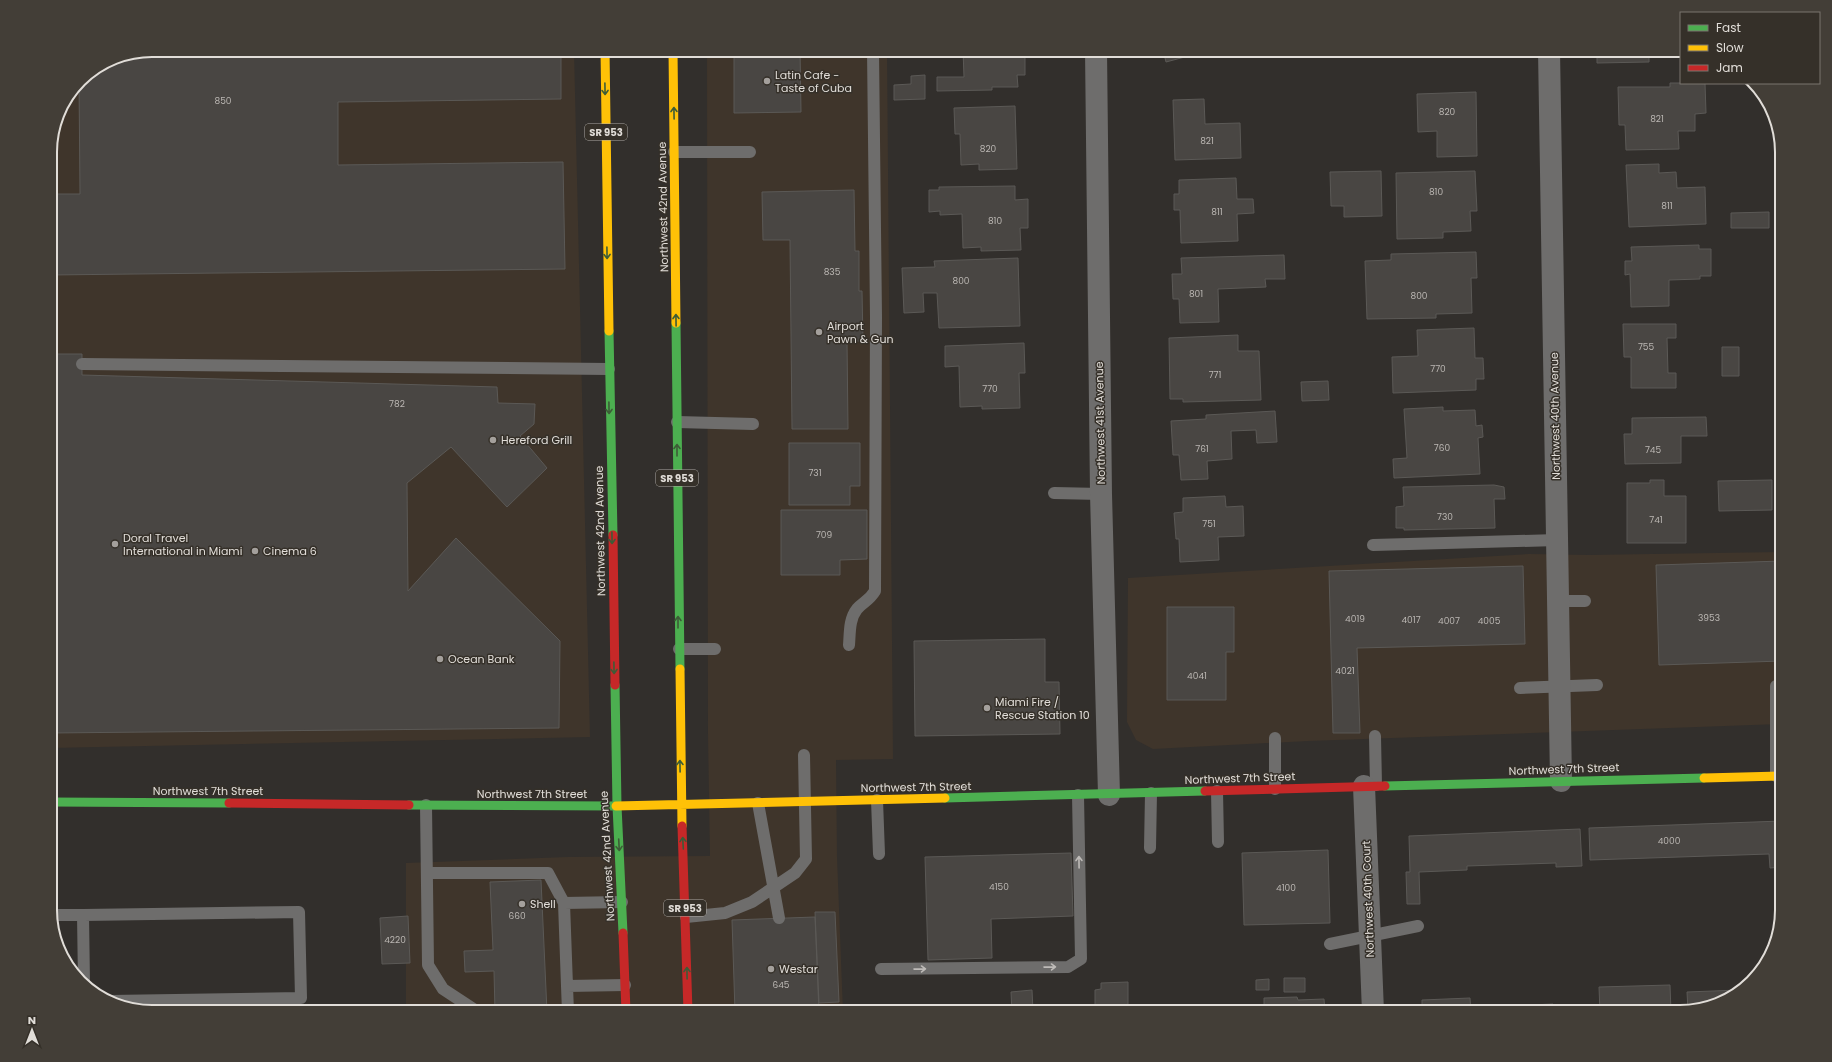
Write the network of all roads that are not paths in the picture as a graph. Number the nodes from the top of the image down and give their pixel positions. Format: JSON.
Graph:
{"nodes":[{"id":1,"x":605,"y":57,"type":"edge"},
{"id":2,"x":673,"y":57,"type":"edge"},
{"id":3,"x":873,"y":57,"type":"edge"},
{"id":4,"x":1096,"y":57,"type":"edge"},
{"id":5,"x":1549,"y":57,"type":"edge"},
{"id":6,"x":674,"y":152,"type":"junction"},
{"id":7,"x":750,"y":152,"type":"dead end"},
{"id":8,"x":82,"y":364,"type":"dead end"},
{"id":9,"x":609,"y":369,"type":"junction"},
{"id":10,"x":677,"y":422,"type":"junction"},
{"id":11,"x":753,"y":424,"type":"dead end"},
{"id":12,"x":1054,"y":493,"type":"dead end"},
{"id":13,"x":1101,"y":494,"type":"junction"},
{"id":14,"x":1557,"y":540,"type":"junction"},
{"id":15,"x":1373,"y":545,"type":"dead end"},
{"id":16,"x":1558,"y":600,"type":"junction"},
{"id":17,"x":1585,"y":600,"type":"dead end"},
{"id":18,"x":849,"y":645,"type":"dead end"},
{"id":19,"x":679,"y":648,"type":"junction"},
{"id":20,"x":715,"y":648,"type":"dead end"},
{"id":21,"x":1597,"y":685,"type":"dead end"},
{"id":22,"x":1560,"y":686,"type":"junction"},
{"id":23,"x":1520,"y":688,"type":"dead end"},
{"id":24,"x":1375,"y":736,"type":"dead end"},
{"id":25,"x":1275,"y":738,"type":"dead end"},
{"id":26,"x":804,"y":755,"type":"dead end"},
{"id":27,"x":1775,"y":776,"type":"edge"},
{"id":28,"x":1561,"y":781,"type":"junction"},
{"id":29,"x":1370,"y":786,"type":"junction"},
{"id":30,"x":1275,"y":789,"type":"junction"},
{"id":31,"x":1217,"y":791,"type":"junction"},
{"id":32,"x":1151,"y":793,"type":"junction"},
{"id":33,"x":1078,"y":795,"type":"junction"},
{"id":34,"x":1109,"y":795,"type":"junction"},
{"id":35,"x":877,"y":800,"type":"junction"},
{"id":36,"x":57,"y":802,"type":"edge"},
{"id":37,"x":805,"y":802,"type":"junction"},
{"id":38,"x":758,"y":803,"type":"junction"},
{"id":39,"x":426,"y":805,"type":"junction"},
{"id":40,"x":681,"y":805,"type":"junction"},
{"id":41,"x":616,"y":806,"type":"junction"},
{"id":42,"x":1218,"y":842,"type":"dead end"},
{"id":43,"x":1150,"y":848,"type":"dead end"},
{"id":44,"x":879,"y":854,"type":"dead end"},
{"id":45,"x":427,"y":873,"type":"junction"},
{"id":46,"x":773,"y":888,"type":"junction"},
{"id":47,"x":622,"y":902,"type":"junction"},
{"id":48,"x":564,"y":903,"type":"junction"},
{"id":49,"x":57,"y":915,"type":"edge"},
{"id":50,"x":83,"y":915,"type":"junction"},
{"id":51,"x":686,"y":917,"type":"junction"},
{"id":52,"x":779,"y":918,"type":"dead end"},
{"id":53,"x":1418,"y":926,"type":"dead end"},
{"id":54,"x":1370,"y":938,"type":"junction"},
{"id":55,"x":1330,"y":944,"type":"dead end"},
{"id":56,"x":881,"y":969,"type":"dead end"},
{"id":57,"x":84,"y":976,"type":"edge"},
{"id":58,"x":567,"y":986,"type":"junction"},
{"id":59,"x":625,"y":986,"type":"junction"},
{"id":60,"x":124,"y":1001,"type":"edge"},
{"id":61,"x":467,"y":1005,"type":"edge"},
{"id":62,"x":568,"y":1005,"type":"edge"},
{"id":63,"x":626,"y":1005,"type":"edge"},
{"id":64,"x":688,"y":1005,"type":"edge"},
{"id":65,"x":1373,"y":1005,"type":"edge"}],
"edges":[{"from":1,"to":9,"type":"main road","name":"Northwest 42nd Avenue","number":"SR 953","one_way":true},
{"from":6,"to":2,"type":"main road","name":"Northwest 42nd Avenue","number":"SR 953","one_way":true},
{"from":3,"to":18,"type":"lane"},
{"from":4,"to":13,"type":"street","name":"Northwest 41st Avenue"},
{"from":5,"to":14,"type":"street","name":"Northwest 40th Avenue"},
{"from":6,"to":7,"type":"lane"},
{"from":10,"to":6,"type":"main road","name":"Northwest 42nd Avenue","number":"SR 953","one_way":true},
{"from":8,"to":9,"type":"lane"},
{"from":9,"to":41,"type":"main road","name":"Northwest 42nd Avenue","number":"SR 953","one_way":true},
{"from":10,"to":11,"type":"lane"},
{"from":19,"to":10,"type":"main road","name":"Northwest 42nd Avenue","number":"SR 953","one_way":true},
{"from":12,"to":13,"type":"lane"},
{"from":13,"to":34,"type":"street","name":"Northwest 41st Avenue"},
{"from":14,"to":15,"type":"lane"},
{"from":14,"to":16,"type":"street","name":"Northwest 40th Avenue"},
{"from":16,"to":17,"type":"lane"},
{"from":16,"to":22,"type":"street","name":"Northwest 40th Avenue"},
{"from":19,"to":20,"type":"lane"},
{"from":40,"to":19,"type":"main road","name":"Northwest 42nd Avenue","number":"SR 953","one_way":true},
{"from":21,"to":22,"type":"lane"},
{"from":22,"to":23,"type":"lane"},
{"from":22,"to":28,"type":"street","name":"Northwest 40th Avenue"},
{"from":24,"to":29,"type":"lane"},
{"from":25,"to":30,"type":"lane"},
{"from":26,"to":37,"type":"lane"},
{"from":27,"to":28,"type":"main road","name":"Northwest 7th Street"},
{"from":28,"to":29,"type":"main road","name":"Northwest 7th Street"},
{"from":29,"to":30,"type":"main road","name":"Northwest 7th Street"},
{"from":29,"to":54,"type":"street","name":"Northwest 40th Court"},
{"from":30,"to":31,"type":"main road","name":"Northwest 7th Street"},
{"from":31,"to":32,"type":"main road","name":"Northwest 7th Street"},
{"from":31,"to":42,"type":"lane"},
{"from":32,"to":34,"type":"main road","name":"Northwest 7th Street"},
{"from":32,"to":43,"type":"lane"},
{"from":33,"to":34,"type":"main road","name":"Northwest 7th Street"},
{"from":33,"to":35,"type":"main road","name":"Northwest 7th Street"},
{"from":56,"to":33,"type":"lane","one_way":true},
{"from":35,"to":37,"type":"main road","name":"Northwest 7th Street"},
{"from":35,"to":44,"type":"lane"},
{"from":36,"to":39,"type":"main road","name":"Northwest 7th Street"},
{"from":37,"to":38,"type":"main road","name":"Northwest 7th Street"},
{"from":37,"to":46,"type":"lane"},
{"from":38,"to":40,"type":"main road","name":"Northwest 7th Street"},
{"from":38,"to":46,"type":"lane"},
{"from":39,"to":41,"type":"main road","name":"Northwest 7th Street"},
{"from":39,"to":45,"type":"lane"},
{"from":40,"to":41,"type":"main road","name":"Northwest 7th Street"},
{"from":51,"to":40,"type":"main road","name":"Northwest 42nd Avenue","number":"SR 953","one_way":true},
{"from":41,"to":47,"type":"main road","name":"Northwest 42nd Avenue","number":"SR 953","one_way":true},
{"from":45,"to":48,"type":"lane"},
{"from":45,"to":61,"type":"lane"},
{"from":46,"to":51,"type":"lane"},
{"from":46,"to":52,"type":"lane"},
{"from":47,"to":48,"type":"lane"},
{"from":47,"to":59,"type":"main road","name":"Northwest 42nd Avenue","number":"SR 953"},
{"from":48,"to":58,"type":"lane"},
{"from":49,"to":50,"type":"lane"},
{"from":50,"to":57,"type":"lane"},
{"from":50,"to":60,"type":"lane"},
{"from":64,"to":51,"type":"main road","name":"Northwest 42nd Avenue","number":"SR 953","one_way":true},
{"from":53,"to":54,"type":"lane"},
{"from":54,"to":55,"type":"lane"},
{"from":54,"to":65,"type":"street","name":"Northwest 40th Court"},
{"from":58,"to":59,"type":"lane"},
{"from":58,"to":62,"type":"lane"},
{"from":59,"to":63,"type":"main road","name":"Northwest 42nd Avenue","number":"SR 953"}]}
